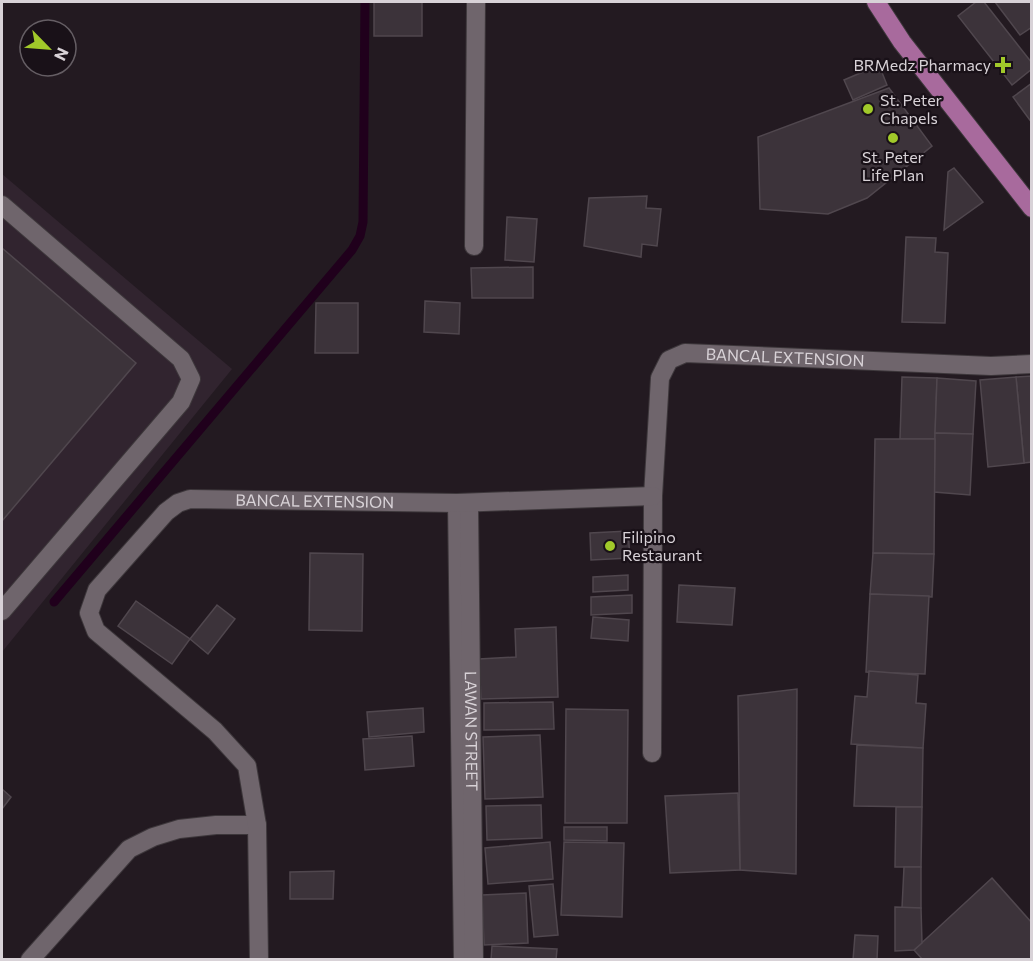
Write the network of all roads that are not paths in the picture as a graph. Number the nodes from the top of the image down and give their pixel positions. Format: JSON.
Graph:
{"nodes":[{"id":1,"x":476,"y":2,"type":"edge"},
{"id":2,"x":876,"y":2,"type":"edge"},
{"id":3,"x":2,"y":205,"type":"edge"},
{"id":4,"x":1032,"y":208,"type":"edge"},
{"id":5,"x":474,"y":246,"type":"dead end"},
{"id":6,"x":1032,"y":364,"type":"edge"},
{"id":7,"x":653,"y":496,"type":"junction"},
{"id":8,"x":463,"y":503,"type":"junction"},
{"id":9,"x":2,"y":611,"type":"edge"},
{"id":10,"x":652,"y":753,"type":"dead end"},
{"id":11,"x":257,"y":825,"type":"junction"},
{"id":12,"x":30,"y":960,"type":"edge"},
{"id":13,"x":259,"y":960,"type":"edge"},
{"id":14,"x":463,"y":960,"type":"edge"},
{"id":15,"x":474,"y":960,"type":"edge"}],
"edges":[{"from":1,"to":5,"type":"street"},
{"from":2,"to":4,"type":"highway"},
{"from":3,"to":9,"type":"street"},
{"from":6,"to":7,"type":"street","name":"BANCAL EXTENSION"},
{"from":7,"to":8,"type":"street","name":"BANCAL EXTENSION"},
{"from":7,"to":10,"type":"street"},
{"from":8,"to":11,"type":"street","name":"BANCAL EXTENSION"},
{"from":8,"to":14,"type":"street"},
{"from":8,"to":15,"type":"street","name":"LAWAN STREET"},
{"from":11,"to":12,"type":"street"},
{"from":11,"to":13,"type":"street","name":"BANCAL EXTENSION"}]}
